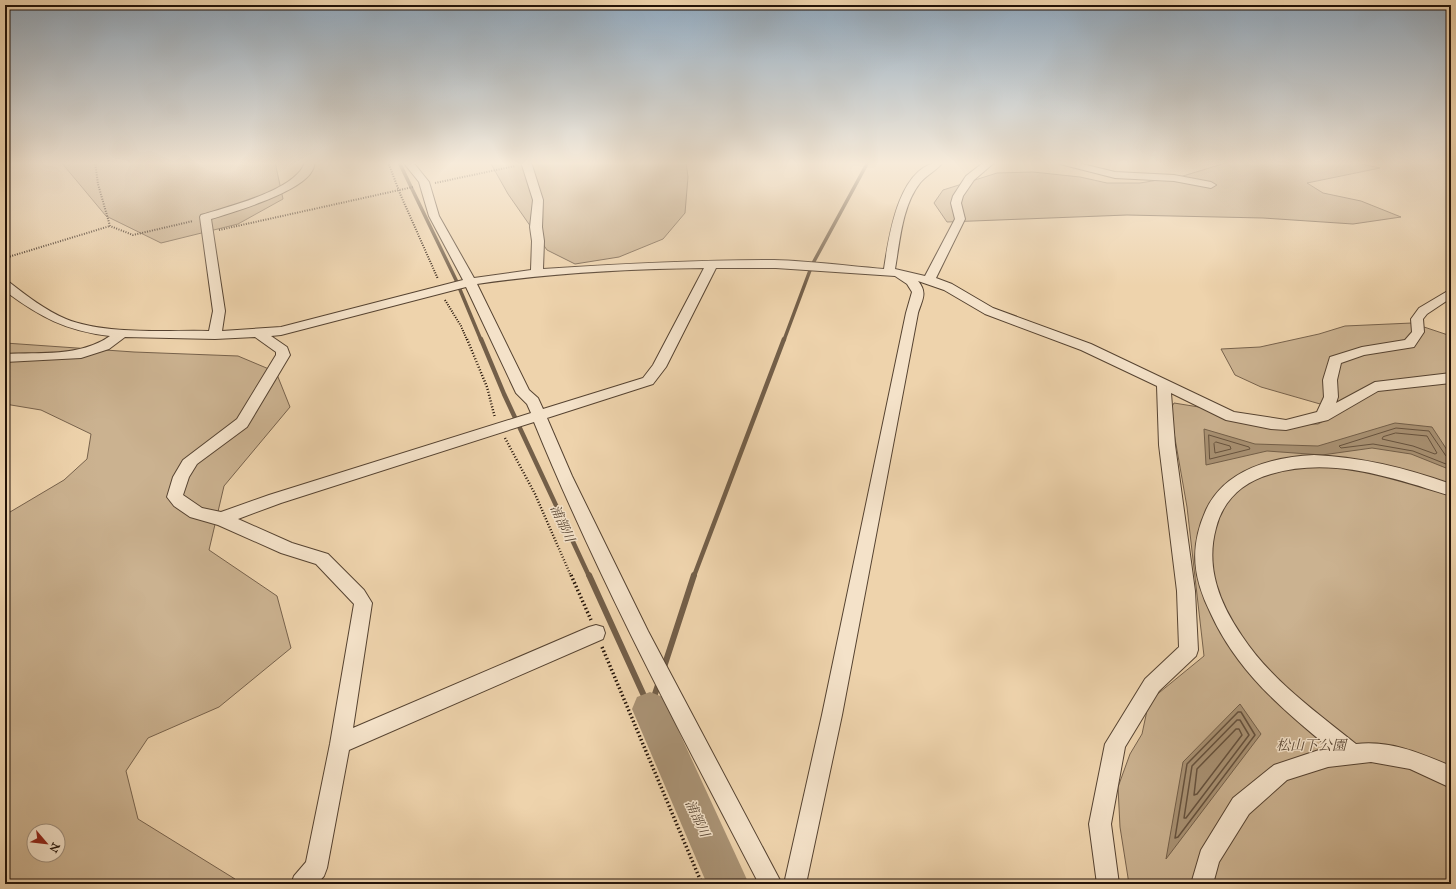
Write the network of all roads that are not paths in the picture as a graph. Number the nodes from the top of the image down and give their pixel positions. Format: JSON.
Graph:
{"nodes":[{"id":1,"x":243,"y":203,"type":"edge"},
{"id":2,"x":430,"y":203,"type":"edge"},
{"id":3,"x":538,"y":203,"type":"edge"},
{"id":4,"x":904,"y":203,"type":"edge"},
{"id":5,"x":956,"y":203,"type":"edge"},
{"id":6,"x":712,"y":264,"type":"junction"},
{"id":7,"x":537,"y":273,"type":"junction"},
{"id":8,"x":892,"y":273,"type":"junction"},
{"id":9,"x":929,"y":280,"type":"junction"},
{"id":10,"x":470,"y":282,"type":"junction"},
{"id":11,"x":5,"y":285,"type":"edge"},
{"id":12,"x":1451,"y":293,"type":"edge"},
{"id":13,"x":122,"y":333,"type":"junction"},
{"id":14,"x":259,"y":334,"type":"junction"},
{"id":15,"x":215,"y":335,"type":"junction"},
{"id":16,"x":5,"y":358,"type":"edge"},
{"id":17,"x":1451,"y":378,"type":"edge"},
{"id":18,"x":1164,"y":384,"type":"junction"},
{"id":19,"x":538,"y":416,"type":"junction"},
{"id":20,"x":1323,"y":416,"type":"junction"},
{"id":21,"x":1451,"y":490,"type":"edge"},
{"id":22,"x":221,"y":519,"type":"junction"},
{"id":23,"x":596,"y":633,"type":"road end"},
{"id":24,"x":340,"y":744,"type":"junction"},
{"id":25,"x":1353,"y":754,"type":"junction"},
{"id":26,"x":1451,"y":777,"type":"edge"},
{"id":27,"x":302,"y":884,"type":"edge"},
{"id":28,"x":771,"y":884,"type":"edge"},
{"id":29,"x":795,"y":884,"type":"edge"},
{"id":30,"x":1108,"y":884,"type":"edge"},
{"id":31,"x":1202,"y":884,"type":"edge"}],
"edges":[{"from":1,"to":15,"type":"street"},
{"from":2,"to":10,"type":"street"},
{"from":3,"to":7,"type":"street"},
{"from":4,"to":8,"type":"street"},
{"from":5,"to":9,"type":"street"},
{"from":6,"to":7,"type":"street"},
{"from":6,"to":8,"type":"street"},
{"from":6,"to":19,"type":"street"},
{"from":7,"to":10,"type":"street"},
{"from":8,"to":9,"type":"street"},
{"from":8,"to":29,"type":"street"},
{"from":9,"to":18,"type":"street"},
{"from":10,"to":14,"type":"street"},
{"from":10,"to":19,"type":"street"},
{"from":11,"to":13,"type":"street"},
{"from":12,"to":20,"type":"street"},
{"from":13,"to":15,"type":"street"},
{"from":13,"to":16,"type":"street"},
{"from":14,"to":15,"type":"street"},
{"from":14,"to":22,"type":"street"},
{"from":17,"to":20,"type":"street"},
{"from":18,"to":20,"type":"street"},
{"from":18,"to":30,"type":"street"},
{"from":19,"to":22,"type":"street"},
{"from":19,"to":28,"type":"street"},
{"from":21,"to":25,"type":"street"},
{"from":22,"to":24,"type":"street"},
{"from":23,"to":24,"type":"street"},
{"from":24,"to":27,"type":"street"},
{"from":25,"to":26,"type":"street"},
{"from":25,"to":31,"type":"street"}]}
